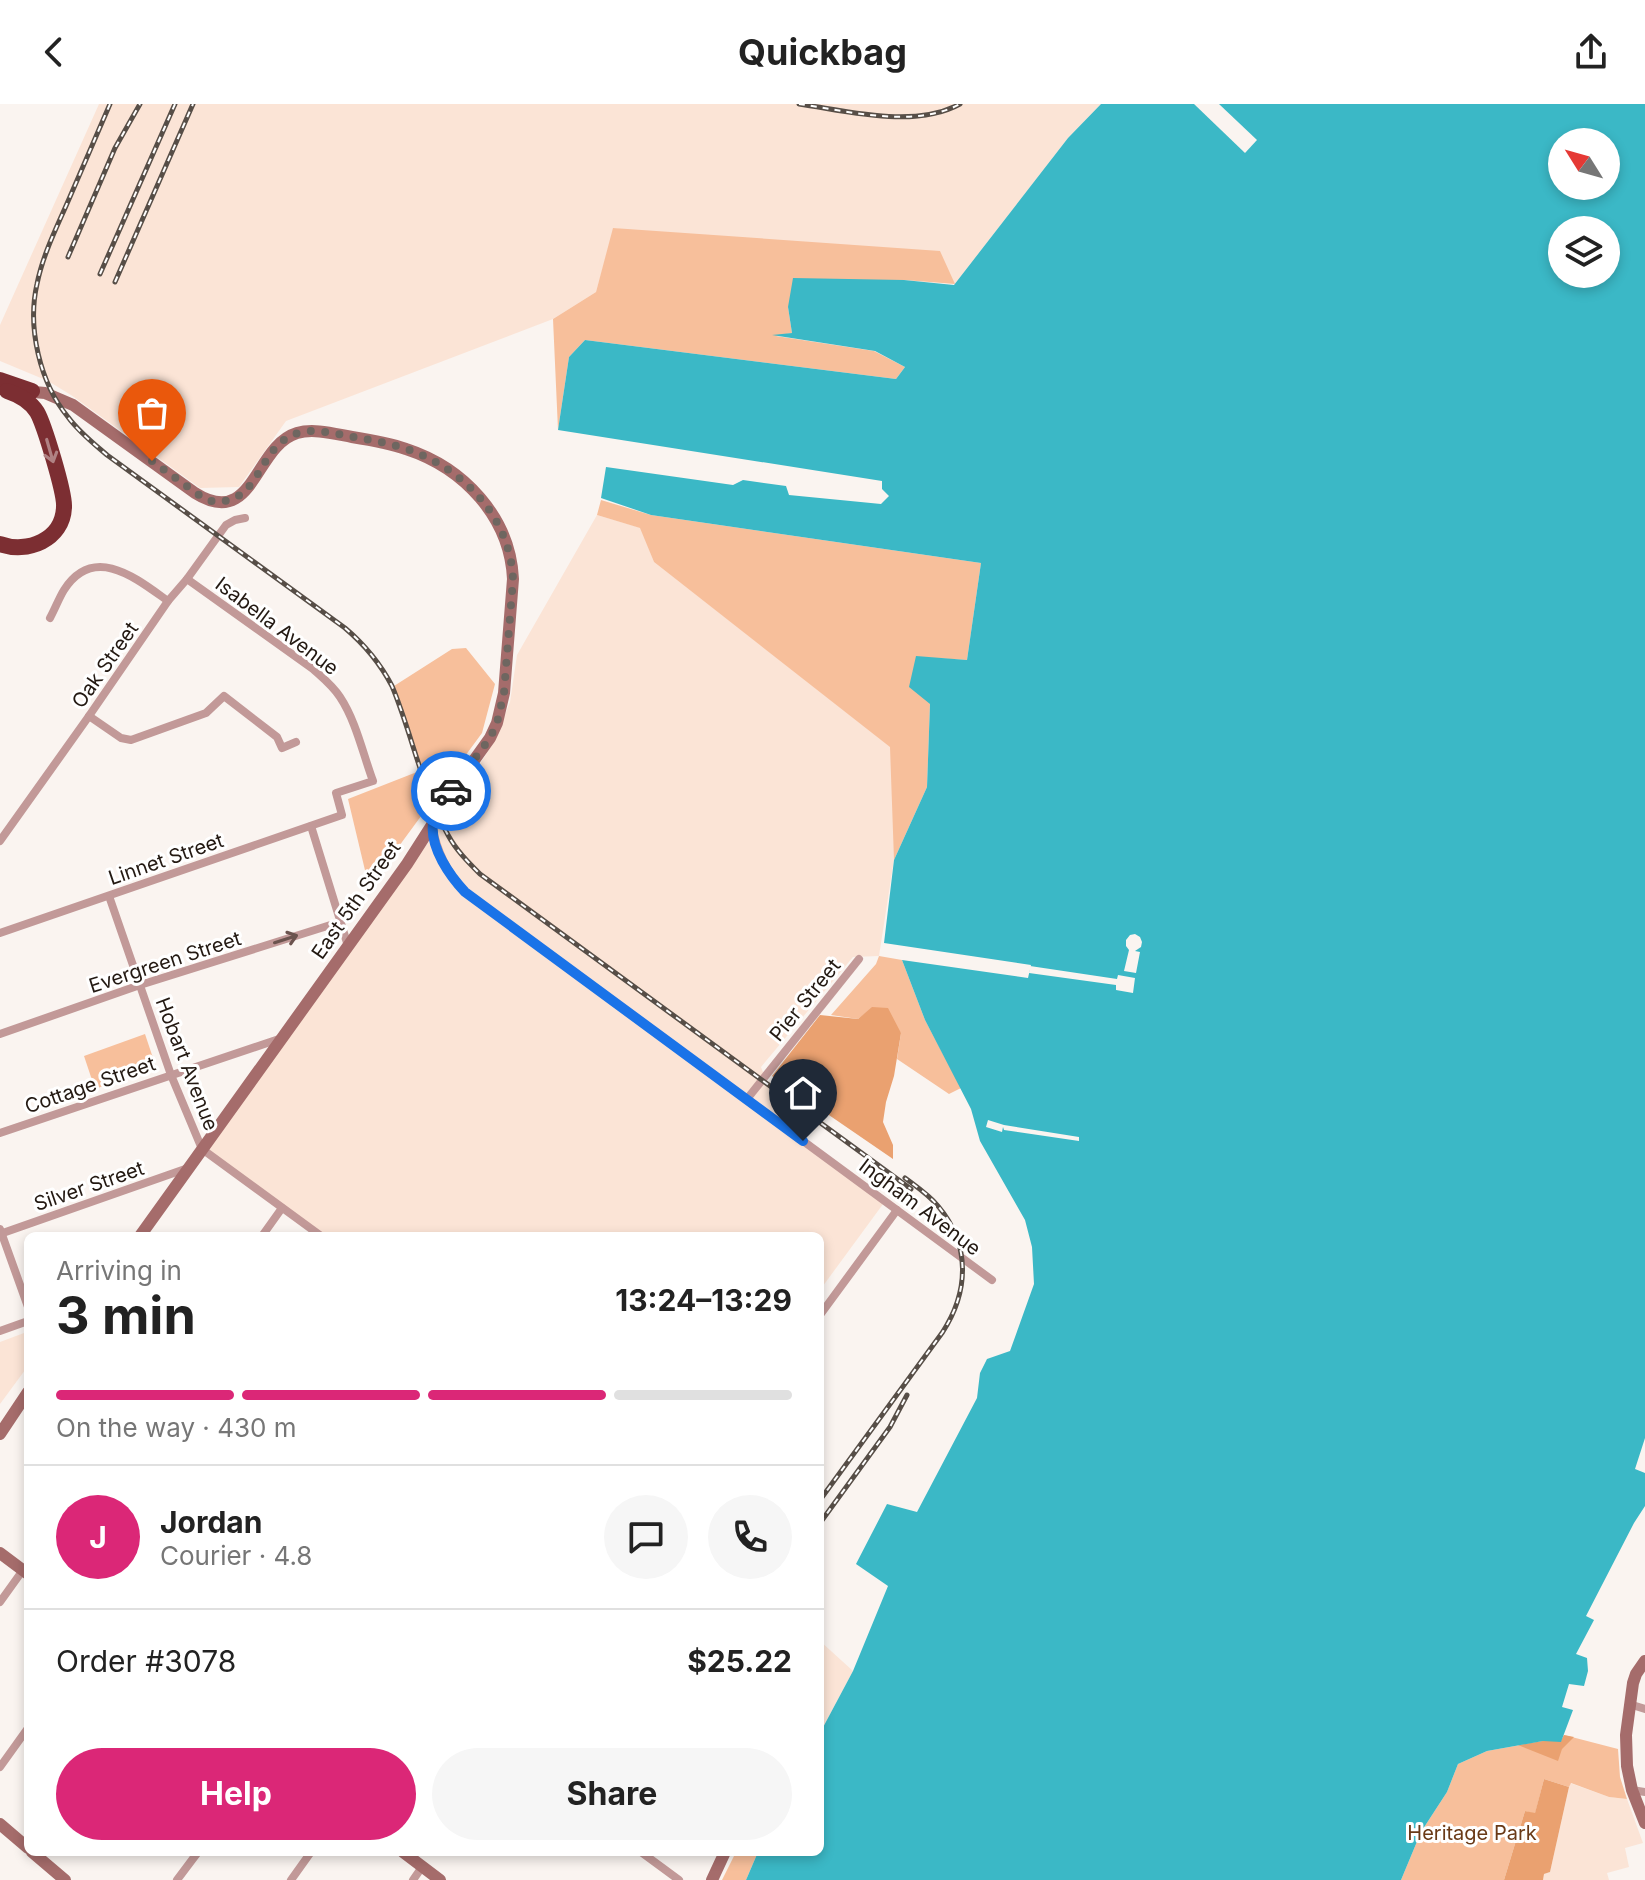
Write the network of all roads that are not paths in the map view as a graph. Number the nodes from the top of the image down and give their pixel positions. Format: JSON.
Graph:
{"nodes":[{"id":1,"x":2,"y":387,"type":"edge"},
{"id":2,"x":32,"y":391,"type":"joint"},
{"id":3,"x":245,"y":518,"type":"dead end"},
{"id":4,"x":0,"y":544,"type":"edge"},
{"id":5,"x":187,"y":579,"type":"junction"},
{"id":6,"x":168,"y":601,"type":"junction"},
{"id":7,"x":50,"y":618,"type":"dead end"},
{"id":8,"x":89,"y":716,"type":"junction"},
{"id":9,"x":296,"y":742,"type":"dead end"},
{"id":10,"x":342,"y":815,"type":"joint"},
{"id":11,"x":0,"y":821,"type":"edge"},
{"id":12,"x":432,"y":825,"type":"junction"},
{"id":13,"x":311,"y":826,"type":"junction"},
{"id":14,"x":9,"y":828,"type":"junction"},
{"id":15,"x":0,"y":841,"type":"edge"},
{"id":16,"x":109,"y":896,"type":"junction"},
{"id":17,"x":340,"y":922,"type":"junction"},
{"id":18,"x":0,"y":933,"type":"edge"},
{"id":19,"x":348,"y":947,"type":"junction"},
{"id":20,"x":859,"y":959,"type":"dead end"},
{"id":21,"x":140,"y":985,"type":"junction"},
{"id":22,"x":0,"y":1034,"type":"edge"},
{"id":23,"x":282,"y":1038,"type":"junction"},
{"id":24,"x":171,"y":1075,"type":"junction"},
{"id":25,"x":747,"y":1099,"type":"junction"},
{"id":26,"x":0,"y":1133,"type":"edge"},
{"id":27,"x":202,"y":1149,"type":"junction"},
{"id":28,"x":190,"y":1168,"type":"junction"},
{"id":29,"x":282,"y":1208,"type":"junction"},
{"id":30,"x":897,"y":1210,"type":"junction"},
{"id":31,"x":1,"y":1232,"type":"edge"},
{"id":32,"x":143,"y":1232,"type":"edge"},
{"id":33,"x":265,"y":1232,"type":"edge"},
{"id":34,"x":315,"y":1232,"type":"edge"},
{"id":35,"x":992,"y":1280,"type":"dead end"},
{"id":36,"x":24,"y":1296,"type":"edge"},
{"id":37,"x":824,"y":1310,"type":"edge"},
{"id":38,"x":24,"y":1322,"type":"edge"},
{"id":39,"x":0,"y":1331,"type":"edge"},
{"id":40,"x":24,"y":1399,"type":"edge"},
{"id":41,"x":0,"y":1434,"type":"edge"},
{"id":42,"x":0,"y":1553,"type":"edge"},
{"id":43,"x":24,"y":1571,"type":"edge"},
{"id":44,"x":24,"y":1573,"type":"edge"},
{"id":45,"x":0,"y":1602,"type":"edge"},
{"id":46,"x":1645,"y":1661,"type":"edge"},
{"id":47,"x":1629,"y":1704,"type":"junction"},
{"id":48,"x":1645,"y":1709,"type":"edge"},
{"id":49,"x":24,"y":1734,"type":"edge"},
{"id":50,"x":0,"y":1767,"type":"edge"},
{"id":51,"x":1638,"y":1791,"type":"edge"},
{"id":52,"x":1645,"y":1823,"type":"edge"},
{"id":53,"x":0,"y":1824,"type":"edge"},
{"id":54,"x":24,"y":1845,"type":"edge"},
{"id":55,"x":37,"y":1856,"type":"edge"},
{"id":56,"x":195,"y":1856,"type":"edge"},
{"id":57,"x":308,"y":1856,"type":"edge"},
{"id":58,"x":408,"y":1856,"type":"edge"},
{"id":59,"x":646,"y":1856,"type":"edge"},
{"id":60,"x":723,"y":1856,"type":"edge"},
{"id":61,"x":422,"y":1867,"type":"junction"},
{"id":62,"x":65,"y":1880,"type":"edge"},
{"id":63,"x":177,"y":1880,"type":"edge"},
{"id":64,"x":291,"y":1880,"type":"edge"},
{"id":65,"x":413,"y":1880,"type":"edge"},
{"id":66,"x":440,"y":1880,"type":"edge"},
{"id":67,"x":679,"y":1880,"type":"edge"},
{"id":68,"x":712,"y":1880,"type":"edge"}],
"edges":[{"from":1,"to":2,"type":"highway"},
{"from":1,"to":4,"type":"highway","one_way":true},
{"from":2,"to":12,"type":"street","name":"East 5th Street"},
{"from":3,"to":5,"type":"street","name":"Oak Street"},
{"from":5,"to":6,"type":"street","name":"Oak Street"},
{"from":5,"to":10,"type":"street","name":"Isabella Avenue"},
{"from":6,"to":7,"type":"street"},
{"from":6,"to":8,"type":"street","name":"Oak Street"},
{"from":8,"to":9,"type":"street"},
{"from":8,"to":14,"type":"street","name":"Oak Street"},
{"from":10,"to":13,"type":"street","name":"Linnet Street"},
{"from":11,"to":14,"type":"street"},
{"from":12,"to":19,"type":"street","name":"East 5th Street"},
{"from":12,"to":25,"type":"street","name":"Ingham Avenue"},
{"from":13,"to":16,"type":"street","name":"Linnet Street"},
{"from":13,"to":17,"type":"street"},
{"from":14,"to":15,"type":"street","name":"Oak Street"},
{"from":16,"to":18,"type":"street","name":"Linnet Street"},
{"from":16,"to":21,"type":"street","name":"Hobart Avenue"},
{"from":17,"to":19,"type":"street"},
{"from":21,"to":17,"type":"street","name":"Evergreen Street","one_way":true},
{"from":19,"to":23,"type":"street","name":"East 5th Street"},
{"from":20,"to":25,"type":"street","name":"Pier Street"},
{"from":21,"to":22,"type":"street","name":"Evergreen Street"},
{"from":21,"to":24,"type":"street","name":"Hobart Avenue"},
{"from":23,"to":24,"type":"street","name":"Cottage Street"},
{"from":23,"to":27,"type":"street","name":"East 5th Street"},
{"from":24,"to":26,"type":"street","name":"Cottage Street"},
{"from":24,"to":27,"type":"street","name":"Hobart Avenue"},
{"from":25,"to":30,"type":"street","name":"Ingham Avenue"},
{"from":27,"to":28,"type":"street","name":"East 5th Street"},
{"from":27,"to":29,"type":"street","name":"Hobart Avenue"},
{"from":28,"to":31,"type":"street","name":"Silver Street"},
{"from":28,"to":32,"type":"street","name":"East 5th Street"},
{"from":29,"to":33,"type":"street"},
{"from":29,"to":34,"type":"street","name":"Hobart Avenue"},
{"from":30,"to":35,"type":"street","name":"Ingham Avenue"},
{"from":30,"to":37,"type":"street"},
{"from":31,"to":36,"type":"street"},
{"from":38,"to":39,"type":"street"},
{"from":40,"to":41,"type":"street"},
{"from":42,"to":43,"type":"street"},
{"from":44,"to":45,"type":"street"},
{"from":46,"to":47,"type":"street"},
{"from":47,"to":48,"type":"street"},
{"from":47,"to":51,"type":"street"},
{"from":49,"to":50,"type":"street"},
{"from":51,"to":52,"type":"street"},
{"from":53,"to":54,"type":"street"},
{"from":55,"to":62,"type":"street"},
{"from":56,"to":63,"type":"street"},
{"from":57,"to":64,"type":"street"},
{"from":58,"to":61,"type":"street"},
{"from":59,"to":67,"type":"street"},
{"from":60,"to":68,"type":"street"},
{"from":61,"to":65,"type":"street"},
{"from":61,"to":66,"type":"street"}]}
